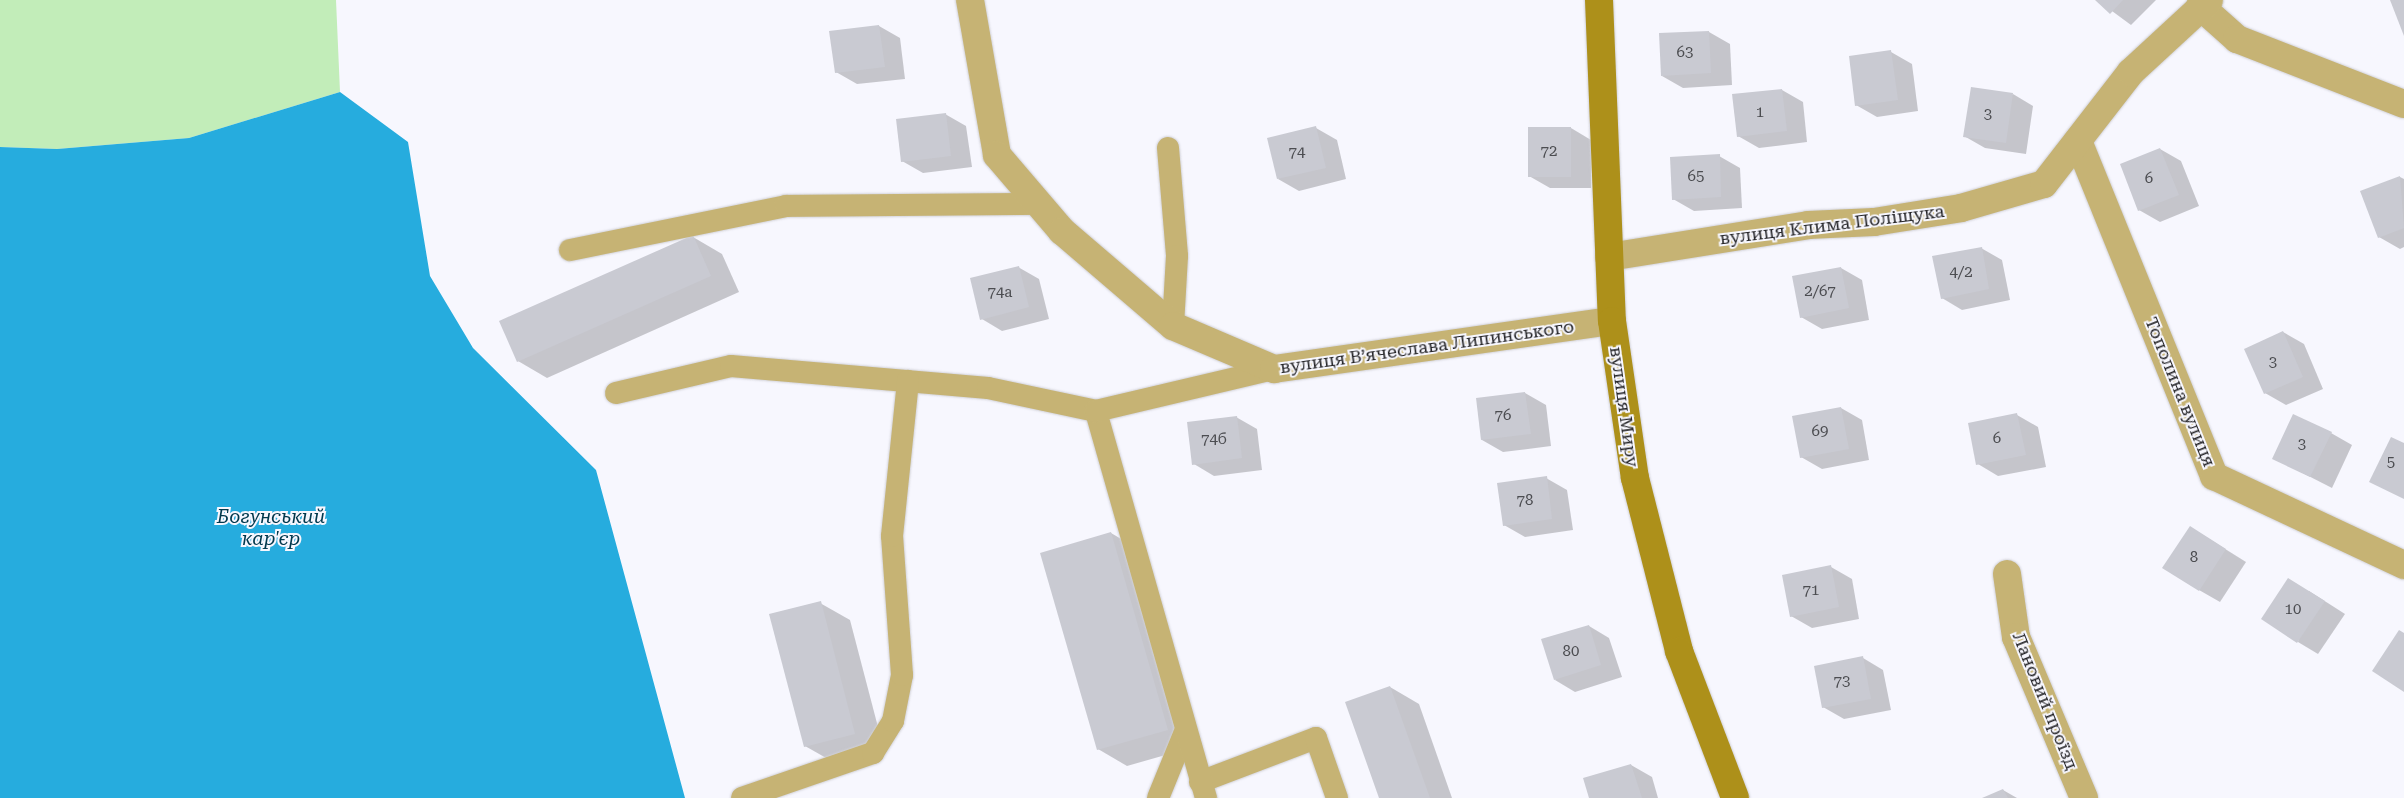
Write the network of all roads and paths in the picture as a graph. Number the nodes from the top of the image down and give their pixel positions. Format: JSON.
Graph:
{"nodes":[{"id":1,"x":970,"y":0,"type":"edge"},
{"id":2,"x":1599,"y":0,"type":"edge"},
{"id":3,"x":2204,"y":2,"type":"edge"},
{"id":4,"x":2404,"y":104,"type":"edge"},
{"id":5,"x":2078,"y":141,"type":"junction"},
{"id":6,"x":1168,"y":148,"type":"dead end"},
{"id":7,"x":1039,"y":204,"type":"junction"},
{"id":8,"x":570,"y":250,"type":"dead end"},
{"id":9,"x":1609,"y":257,"type":"junction"},
{"id":10,"x":1612,"y":322,"type":"junction"},
{"id":11,"x":1173,"y":326,"type":"junction"},
{"id":12,"x":1274,"y":369,"type":"junction"},
{"id":13,"x":908,"y":381,"type":"junction"},
{"id":14,"x":616,"y":393,"type":"dead end"},
{"id":15,"x":1096,"y":411,"type":"junction"},
{"id":16,"x":2404,"y":565,"type":"edge"},
{"id":17,"x":2007,"y":574,"type":"dead end"},
{"id":18,"x":1185,"y":732,"type":"junction"},
{"id":19,"x":1203,"y":790,"type":"edge"},
{"id":20,"x":742,"y":798,"type":"edge"},
{"id":21,"x":1158,"y":798,"type":"edge"},
{"id":22,"x":1336,"y":798,"type":"edge"},
{"id":23,"x":1735,"y":798,"type":"edge"},
{"id":24,"x":2084,"y":798,"type":"edge"}],
"edges":[{"from":1,"to":7,"type":"street","name":"вулиця Вʼячеслава Липинського"},
{"from":2,"to":9,"type":"street","name":"вулиця Миру"},
{"from":3,"to":4,"type":"street"},
{"from":3,"to":5,"type":"street","name":"вулиця Клима Поліщука"},
{"from":5,"to":9,"type":"street","name":"вулиця Клима Поліщука"},
{"from":5,"to":16,"type":"street","name":"Тополина вулиця"},
{"from":6,"to":11,"type":"lane"},
{"from":7,"to":8,"type":"lane"},
{"from":7,"to":11,"type":"street","name":"вулиця Вʼячеслава Липинського"},
{"from":9,"to":10,"type":"street","name":"вулиця Миру"},
{"from":10,"to":12,"type":"street","name":"вулиця Вʼячеслава Липинського"},
{"from":10,"to":23,"type":"street","name":"вулиця Миру"},
{"from":11,"to":12,"type":"street","name":"вулиця Вʼячеслава Липинського"},
{"from":12,"to":15,"type":"lane"},
{"from":13,"to":14,"type":"lane"},
{"from":13,"to":15,"type":"lane"},
{"from":13,"to":20,"type":"lane"},
{"from":15,"to":18,"type":"lane"},
{"from":17,"to":24,"type":"street","name":"Лановий проїзд"},
{"from":18,"to":19,"type":"lane"},
{"from":18,"to":21,"type":"lane"},
{"from":19,"to":22,"type":"lane"}]}
